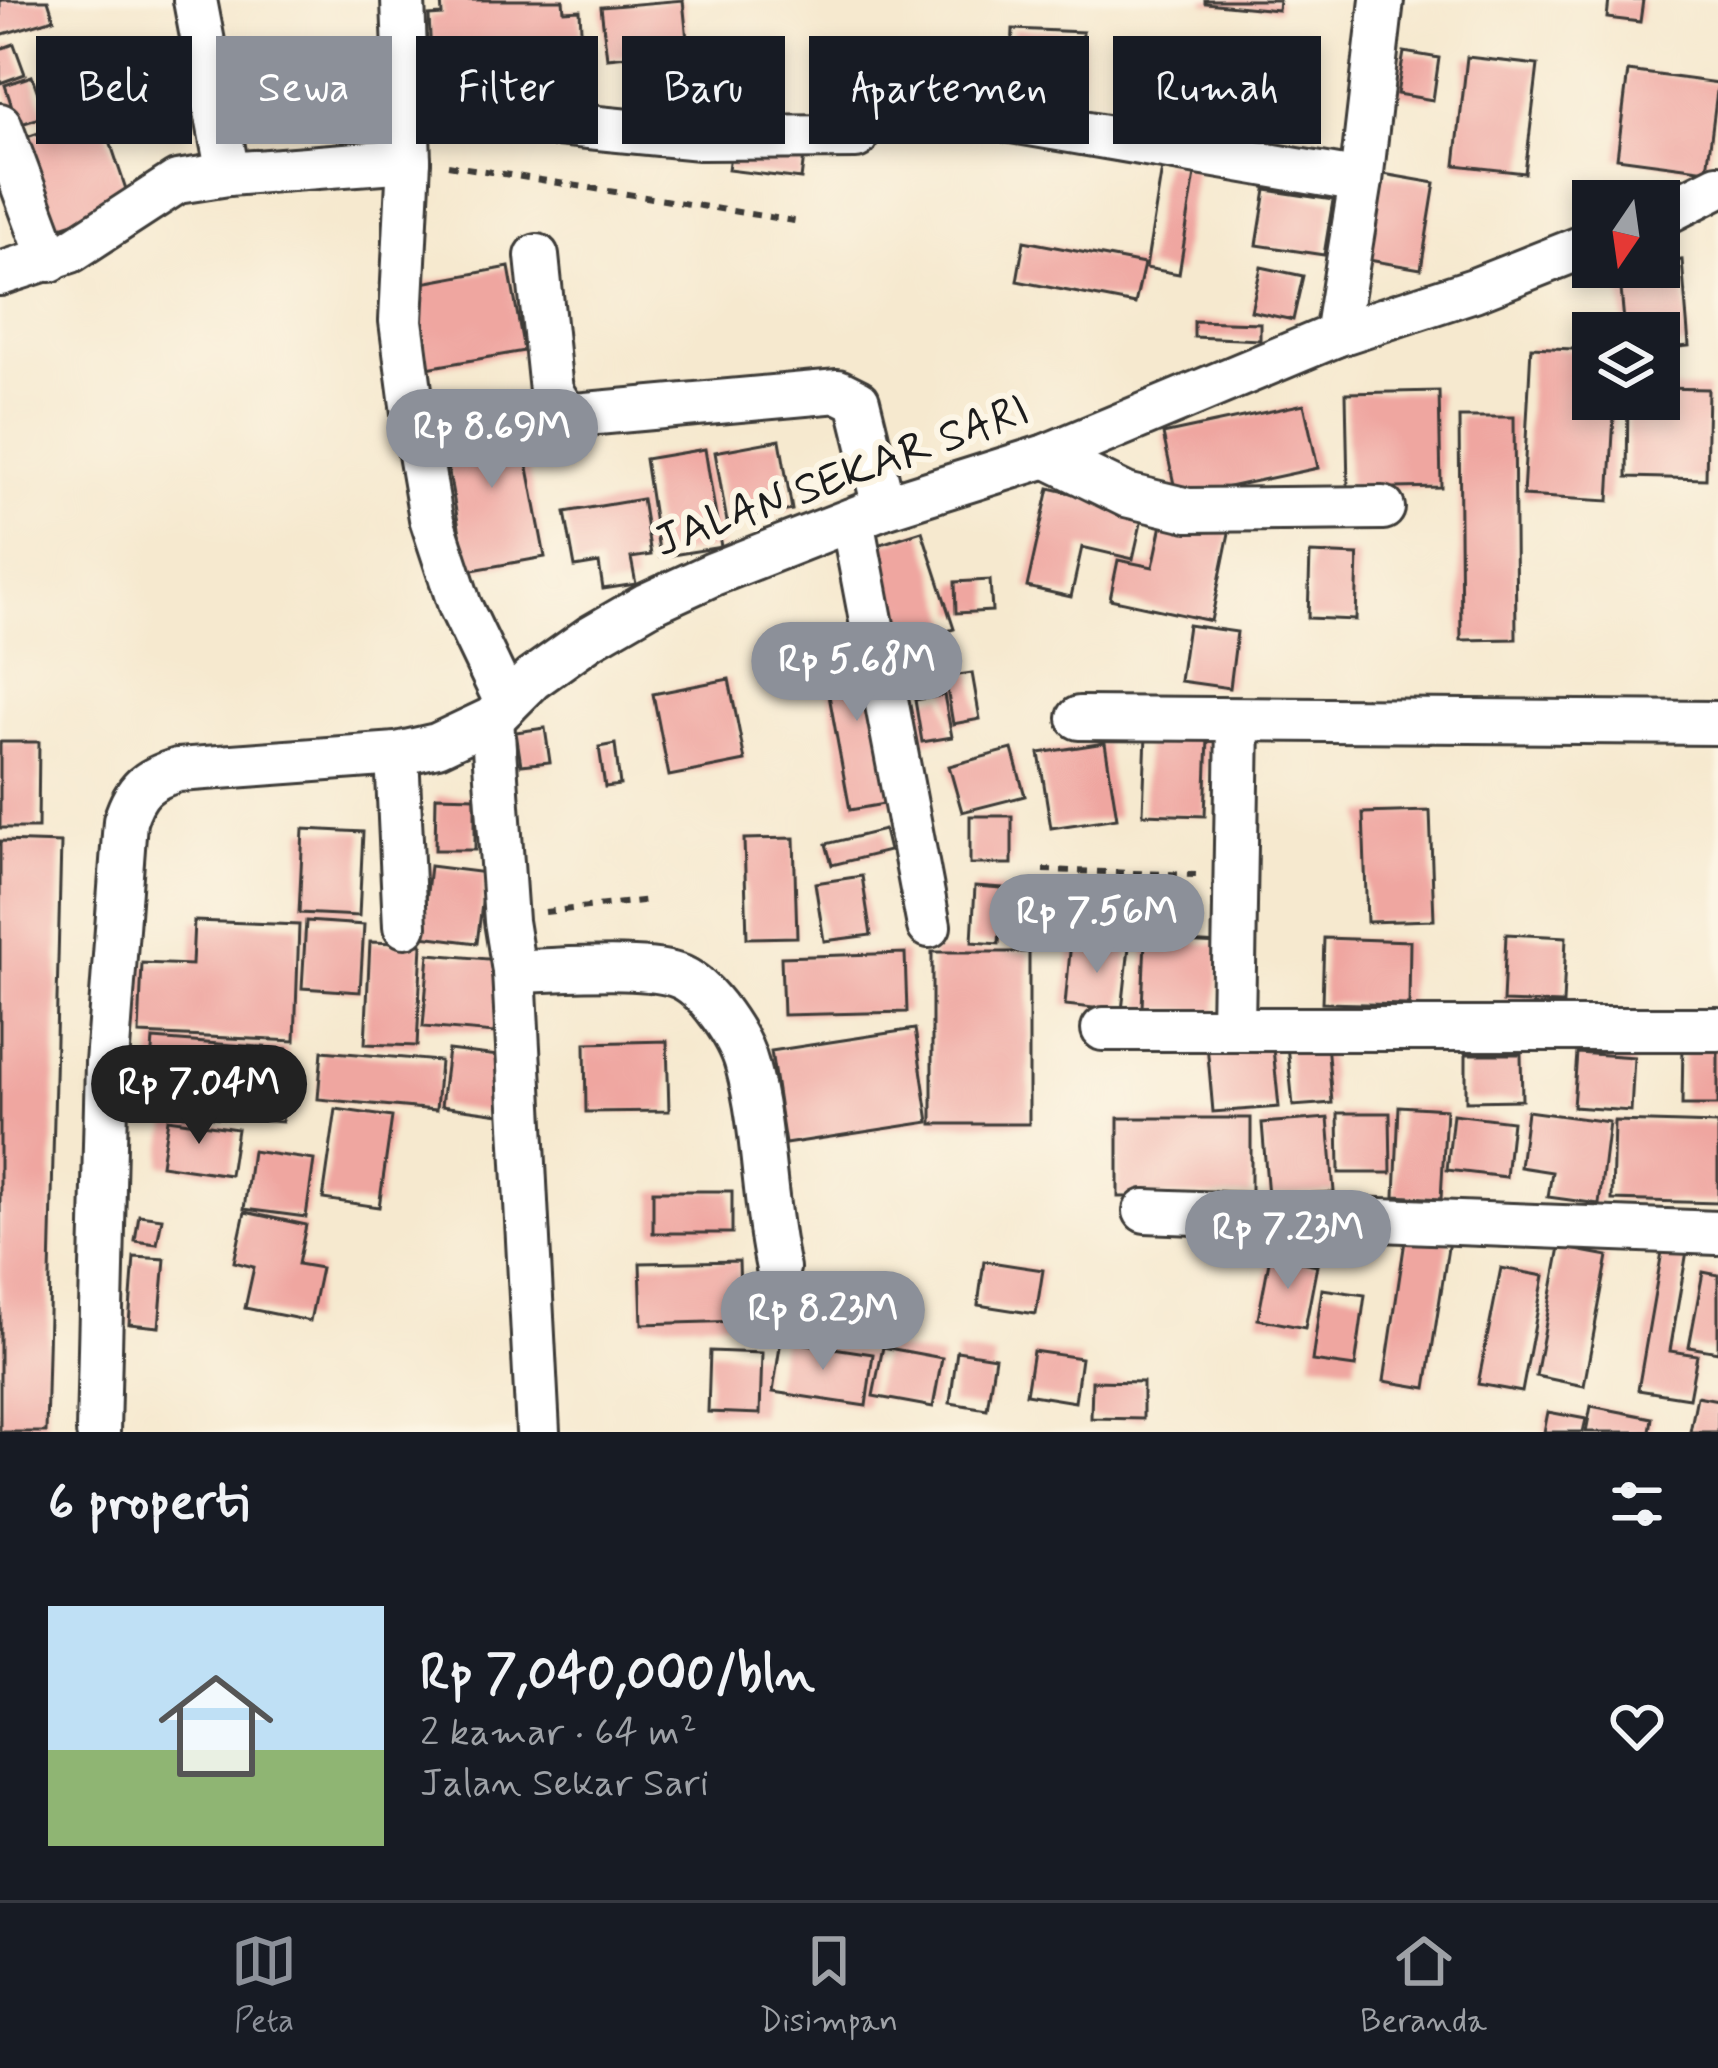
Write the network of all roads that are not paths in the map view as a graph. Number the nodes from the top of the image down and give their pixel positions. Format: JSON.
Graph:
{"nodes":[{"id":1,"x":195,"y":0,"type":"edge"},
{"id":2,"x":403,"y":0,"type":"edge"},
{"id":3,"x":1382,"y":0,"type":"edge"},
{"id":4,"x":406,"y":109,"type":"junction"},
{"id":5,"x":0,"y":124,"type":"edge"},
{"id":6,"x":1089,"y":135,"type":"edge"},
{"id":7,"x":809,"y":137,"type":"edge"},
{"id":8,"x":409,"y":160,"type":"junction"},
{"id":9,"x":227,"y":174,"type":"junction"},
{"id":10,"x":1360,"y":182,"type":"junction"},
{"id":11,"x":1718,"y":186,"type":"edge"},
{"id":12,"x":1680,"y":205,"type":"edge"},
{"id":13,"x":1572,"y":251,"type":"edge"},
{"id":14,"x":537,"y":256,"type":"dead end"},
{"id":15,"x":50,"y":260,"type":"junction"},
{"id":16,"x":0,"y":274,"type":"edge"},
{"id":17,"x":1336,"y":335,"type":"junction"},
{"id":18,"x":1046,"y":456,"type":"junction"},
{"id":19,"x":1383,"y":508,"type":"dead end"},
{"id":20,"x":868,"y":514,"type":"junction"},
{"id":21,"x":500,"y":712,"type":"junction"},
{"id":22,"x":1078,"y":718,"type":"dead end"},
{"id":23,"x":1238,"y":722,"type":"junction"},
{"id":24,"x":1718,"y":724,"type":"edge"},
{"id":25,"x":397,"y":754,"type":"junction"},
{"id":26,"x":405,"y":926,"type":"dead end"},
{"id":27,"x":929,"y":926,"type":"dead end"},
{"id":28,"x":514,"y":971,"type":"junction"},
{"id":29,"x":1233,"y":1027,"type":"junction"},
{"id":30,"x":1103,"y":1029,"type":"dead end"},
{"id":31,"x":1718,"y":1029,"type":"edge"},
{"id":32,"x":1144,"y":1211,"type":"dead end"},
{"id":33,"x":1718,"y":1233,"type":"edge"},
{"id":34,"x":778,"y":1268,"type":"dead end"},
{"id":35,"x":98,"y":1432,"type":"edge"},
{"id":36,"x":538,"y":1432,"type":"edge"}],
"edges":[{"from":1,"to":9,"type":"street"},
{"from":2,"to":4,"type":"street"},
{"from":3,"to":10,"type":"street"},
{"from":4,"to":7,"type":"street"},
{"from":4,"to":8,"type":"street"},
{"from":5,"to":15,"type":"street"},
{"from":6,"to":10,"type":"street"},
{"from":8,"to":9,"type":"street"},
{"from":8,"to":21,"type":"street"},
{"from":9,"to":15,"type":"street"},
{"from":10,"to":17,"type":"street"},
{"from":11,"to":12,"type":"street"},
{"from":13,"to":17,"type":"street","name":"JALAN SEKAR SARI"},
{"from":14,"to":20,"type":"street"},
{"from":15,"to":16,"type":"street"},
{"from":17,"to":18,"type":"street","name":"JALAN SEKAR SARI"},
{"from":18,"to":19,"type":"street"},
{"from":18,"to":20,"type":"street","name":"JALAN SEKAR SARI"},
{"from":20,"to":21,"type":"street","name":"JALAN SEKAR SARI"},
{"from":20,"to":27,"type":"street"},
{"from":21,"to":25,"type":"street","name":"JALAN SEKAR SARI"},
{"from":21,"to":28,"type":"street"},
{"from":22,"to":23,"type":"street"},
{"from":23,"to":24,"type":"street"},
{"from":23,"to":29,"type":"street"},
{"from":25,"to":26,"type":"street"},
{"from":25,"to":35,"type":"street","name":"JALAN SEKAR SARI"},
{"from":28,"to":34,"type":"street"},
{"from":28,"to":36,"type":"street"},
{"from":29,"to":30,"type":"street"},
{"from":29,"to":31,"type":"street"},
{"from":32,"to":33,"type":"street"}]}
